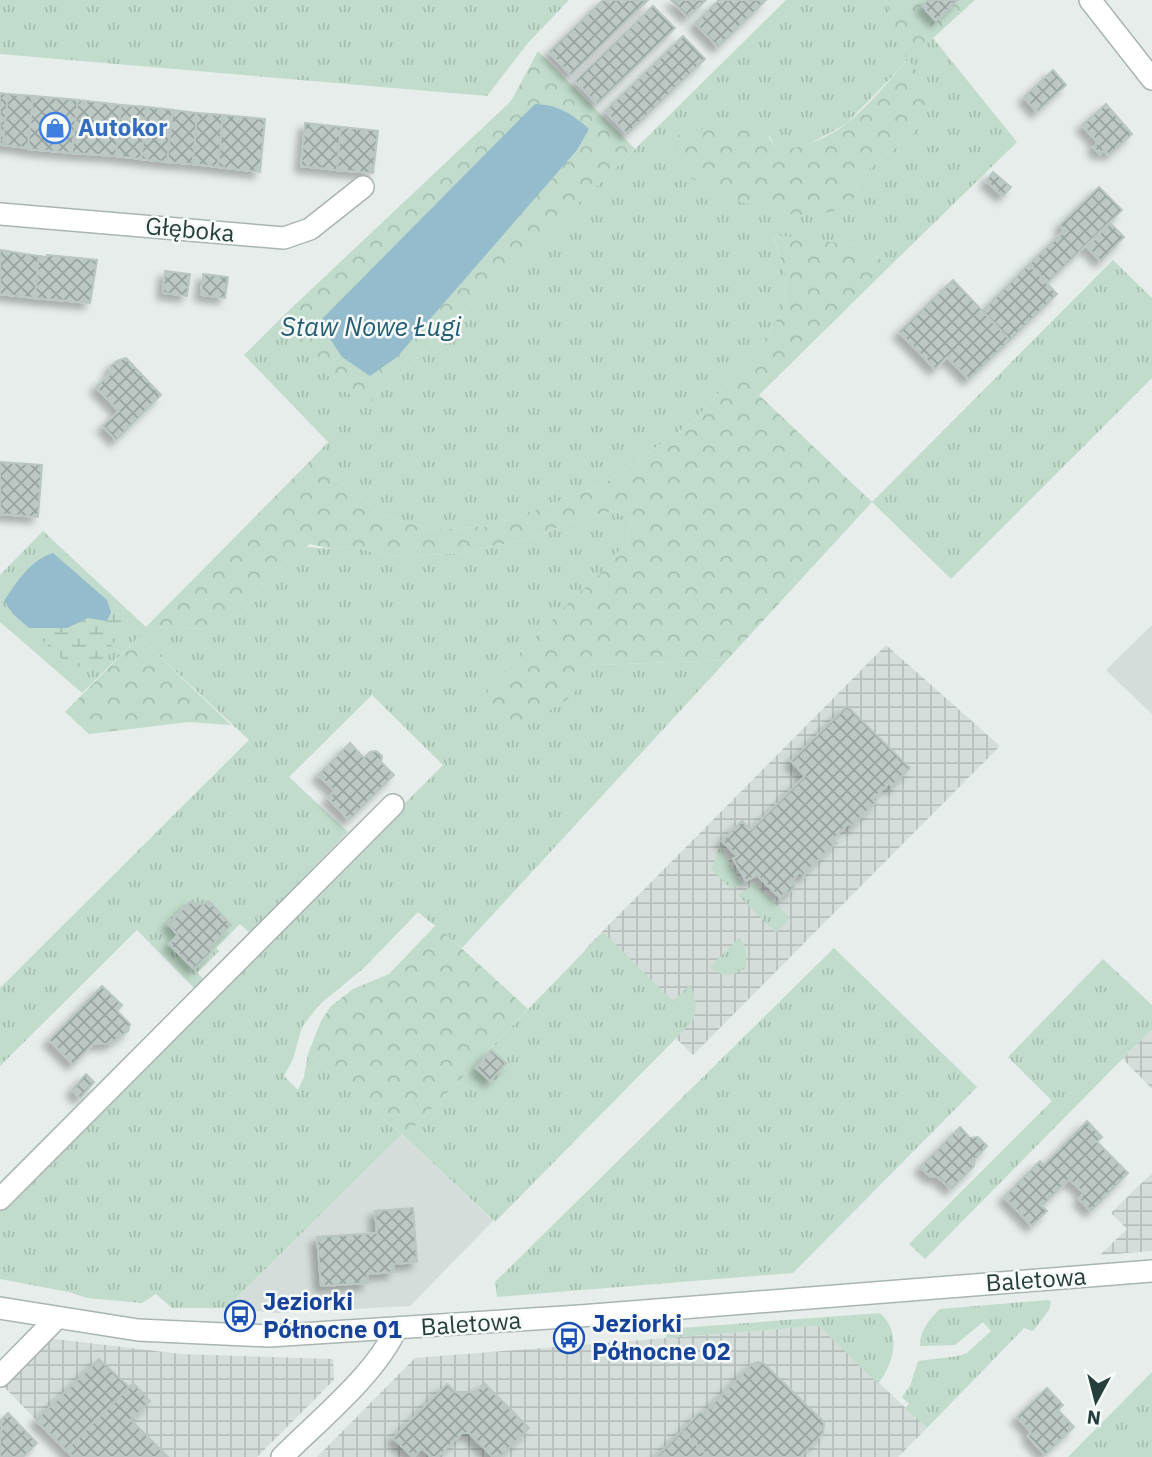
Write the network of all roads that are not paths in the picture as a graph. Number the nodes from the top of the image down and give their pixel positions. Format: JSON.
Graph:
{"nodes":[{"id":1,"x":1090,"y":0,"type":"edge"},
{"id":2,"x":1152,"y":79,"type":"edge"},
{"id":3,"x":363,"y":187,"type":"dead end"},
{"id":4,"x":0,"y":214,"type":"edge"},
{"id":5,"x":393,"y":806,"type":"dead end"},
{"id":6,"x":0,"y":1199,"type":"edge"},
{"id":7,"x":1152,"y":1271,"type":"edge"},
{"id":8,"x":0,"y":1308,"type":"edge"},
{"id":9,"x":57,"y":1318,"type":"junction"},
{"id":10,"x":396,"y":1329,"type":"junction"},
{"id":11,"x":0,"y":1376,"type":"edge"},
{"id":12,"x":282,"y":1457,"type":"edge"}],
"edges":[{"from":1,"to":2,"type":"street"},
{"from":3,"to":4,"type":"street","name":"Głęboka"},
{"from":5,"to":6,"type":"street"},
{"from":7,"to":10,"type":"street","name":"Baletowa"},
{"from":8,"to":9,"type":"street","name":"Baletowa"},
{"from":9,"to":10,"type":"street","name":"Baletowa"},
{"from":9,"to":11,"type":"street"},
{"from":10,"to":12,"type":"street"}]}
